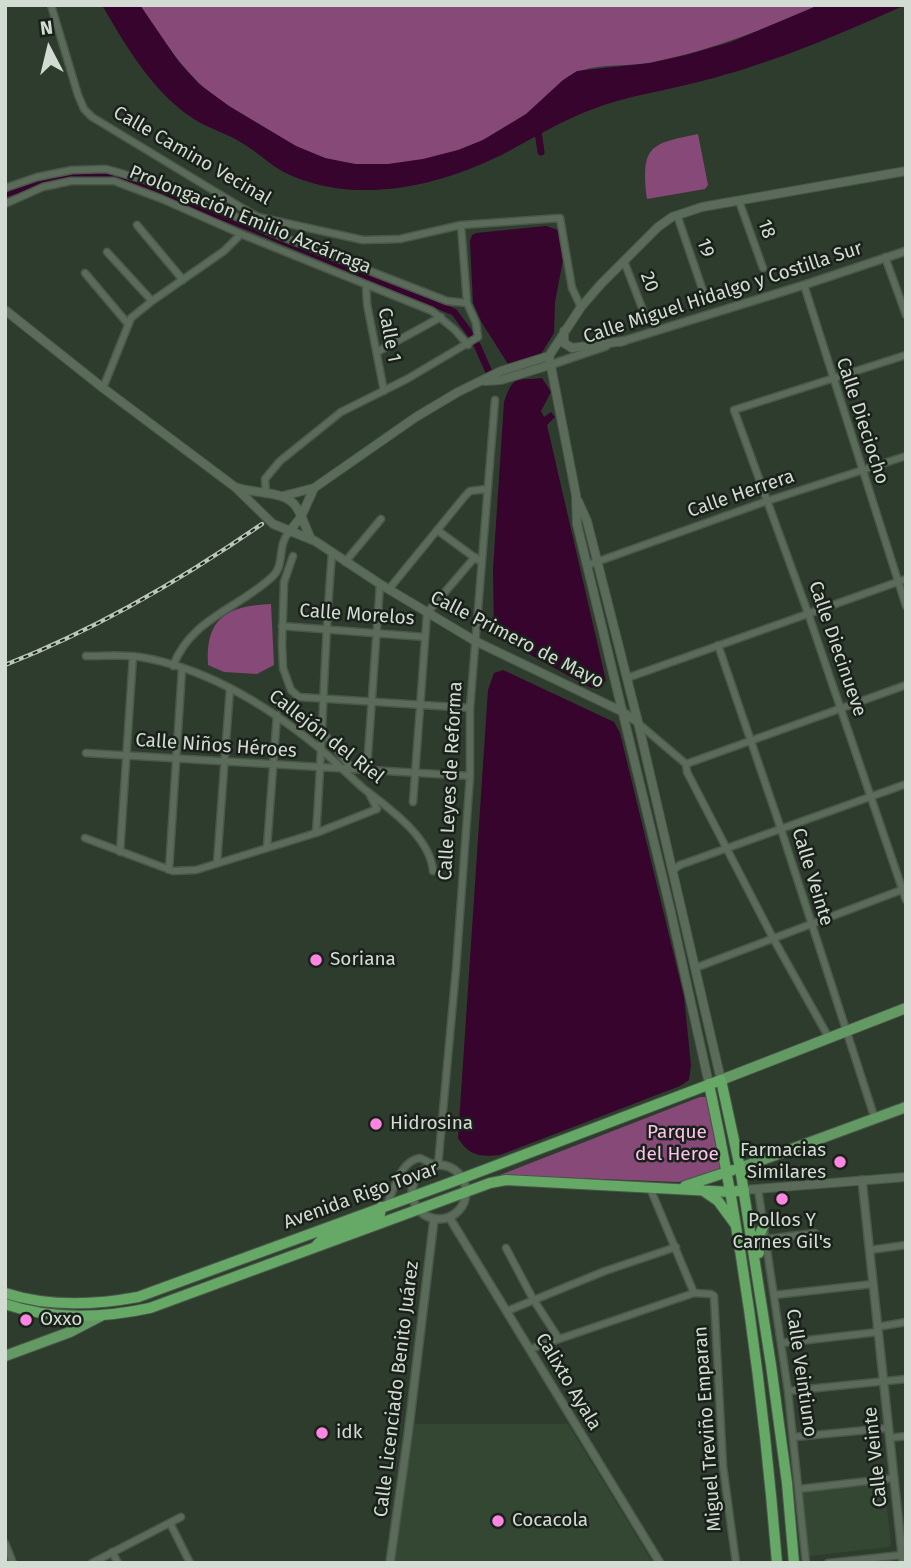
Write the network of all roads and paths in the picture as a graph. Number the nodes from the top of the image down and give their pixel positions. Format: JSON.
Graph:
{"nodes":[{"id":1,"x":51,"y":5,"type":"edge"},
{"id":2,"x":906,"y":171,"type":"edge"},
{"id":3,"x":5,"y":188,"type":"edge"},
{"id":4,"x":739,"y":201,"type":"junction"},
{"id":5,"x":5,"y":204,"type":"edge"},
{"id":6,"x":677,"y":215,"type":"junction"},
{"id":7,"x":137,"y":225,"type":"dead end"},
{"id":8,"x":461,"y":225,"type":"junction"},
{"id":9,"x":241,"y":234,"type":"junction"},
{"id":10,"x":906,"y":251,"type":"edge"},
{"id":11,"x":107,"y":252,"type":"dead end"},
{"id":12,"x":886,"y":257,"type":"junction"},
{"id":13,"x":624,"y":261,"type":"junction"},
{"id":14,"x":763,"y":268,"type":"dead end"},
{"id":15,"x":85,"y":273,"type":"dead end"},
{"id":16,"x":183,"y":280,"type":"junction"},
{"id":17,"x":366,"y":285,"type":"junction"},
{"id":18,"x":804,"y":285,"type":"junction"},
{"id":19,"x":703,"y":291,"type":"dead end"},
{"id":20,"x":152,"y":301,"type":"junction"},
{"id":21,"x":467,"y":303,"type":"junction"},
{"id":22,"x":581,"y":307,"type":"junction"},
{"id":23,"x":5,"y":310,"type":"edge"},
{"id":24,"x":644,"y":313,"type":"dead end"},
{"id":25,"x":906,"y":315,"type":"edge"},
{"id":26,"x":441,"y":317,"type":"junction"},
{"id":27,"x":128,"y":324,"type":"junction"},
{"id":28,"x":564,"y":331,"type":"junction"},
{"id":29,"x":624,"y":341,"type":"junction"},
{"id":30,"x":468,"y":345,"type":"junction"},
{"id":31,"x":377,"y":352,"type":"junction"},
{"id":32,"x":906,"y":355,"type":"edge"},
{"id":33,"x":549,"y":360,"type":"junction"},
{"id":34,"x":832,"y":379,"type":"junction"},
{"id":35,"x":103,"y":388,"type":"junction"},
{"id":36,"x":384,"y":391,"type":"junction"},
{"id":37,"x":495,"y":400,"type":"dead end"},
{"id":38,"x":906,"y":456,"type":"edge"},
{"id":39,"x":861,"y":471,"type":"junction"},
{"id":40,"x":234,"y":487,"type":"junction"},
{"id":41,"x":314,"y":488,"type":"junction"},
{"id":42,"x":487,"y":489,"type":"junction"},
{"id":43,"x":266,"y":494,"type":"junction"},
{"id":44,"x":576,"y":495,"type":"junction"},
{"id":45,"x":283,"y":496,"type":"junction"},
{"id":46,"x":766,"y":501,"type":"junction"},
{"id":47,"x":260,"y":512,"type":"junction"},
{"id":48,"x":301,"y":517,"type":"junction"},
{"id":49,"x":381,"y":519,"type":"dead end"},
{"id":50,"x":437,"y":530,"type":"junction"},
{"id":51,"x":289,"y":531,"type":"junction"},
{"id":52,"x":311,"y":539,"type":"junction"},
{"id":53,"x":332,"y":553,"type":"junction"},
{"id":54,"x":293,"y":556,"type":"dead end"},
{"id":55,"x":475,"y":557,"type":"junction"},
{"id":56,"x":597,"y":561,"type":"junction"},
{"id":57,"x":345,"y":562,"type":"junction"},
{"id":58,"x":482,"y":563,"type":"junction"},
{"id":59,"x":588,"y":565,"type":"junction"},
{"id":60,"x":276,"y":575,"type":"junction"},
{"id":61,"x":906,"y":579,"type":"edge"},
{"id":62,"x":284,"y":582,"type":"junction"},
{"id":63,"x":898,"y":582,"type":"junction"},
{"id":64,"x":380,"y":584,"type":"junction"},
{"id":65,"x":388,"y":589,"type":"junction"},
{"id":66,"x":906,"y":606,"type":"edge"},
{"id":67,"x":427,"y":613,"type":"junction"},
{"id":68,"x":808,"y":613,"type":"junction"},
{"id":69,"x":284,"y":627,"type":"junction"},
{"id":70,"x":325,"y":629,"type":"junction"},
{"id":71,"x":376,"y":633,"type":"junction"},
{"id":72,"x":425,"y":638,"type":"junction"},
{"id":73,"x":475,"y":641,"type":"junction"},
{"id":74,"x":719,"y":645,"type":"junction"},
{"id":75,"x":86,"y":656,"type":"dead end"},
{"id":76,"x":133,"y":656,"type":"junction"},
{"id":77,"x":173,"y":666,"type":"junction"},
{"id":78,"x":182,"y":669,"type":"junction"},
{"id":79,"x":626,"y":678,"type":"junction"},
{"id":80,"x":906,"y":685,"type":"edge"},
{"id":81,"x":230,"y":688,"type":"junction"},
{"id":82,"x":616,"y":691,"type":"junction"},
{"id":83,"x":323,"y":698,"type":"junction"},
{"id":84,"x":372,"y":702,"type":"junction"},
{"id":85,"x":421,"y":704,"type":"junction"},
{"id":86,"x":604,"y":704,"type":"junction"},
{"id":87,"x":470,"y":708,"type":"junction"},
{"id":88,"x":841,"y":708,"type":"junction"},
{"id":89,"x":621,"y":711,"type":"junction"},
{"id":90,"x":277,"y":715,"type":"junction"},
{"id":91,"x":638,"y":722,"type":"junction"},
{"id":92,"x":323,"y":732,"type":"junction"},
{"id":93,"x":750,"y":741,"type":"junction"},
{"id":94,"x":321,"y":750,"type":"junction"},
{"id":95,"x":86,"y":753,"type":"dead end"},
{"id":96,"x":126,"y":756,"type":"junction"},
{"id":97,"x":176,"y":759,"type":"junction"},
{"id":98,"x":224,"y":762,"type":"junction"},
{"id":99,"x":686,"y":764,"type":"junction"},
{"id":100,"x":274,"y":765,"type":"junction"},
{"id":101,"x":321,"y":768,"type":"junction"},
{"id":102,"x":340,"y":768,"type":"junction"},
{"id":103,"x":351,"y":768,"type":"junction"},
{"id":104,"x":367,"y":768,"type":"junction"},
{"id":105,"x":416,"y":772,"type":"junction"},
{"id":106,"x":470,"y":776,"type":"junction"},
{"id":107,"x":906,"y":784,"type":"edge"},
{"id":108,"x":368,"y":792,"type":"junction"},
{"id":109,"x":871,"y":797,"type":"junction"},
{"id":110,"x":413,"y":802,"type":"dead end"},
{"id":111,"x":781,"y":829,"type":"junction"},
{"id":112,"x":316,"y":833,"type":"junction"},
{"id":113,"x":85,"y":838,"type":"dead end"},
{"id":114,"x":267,"y":848,"type":"junction"},
{"id":115,"x":727,"y":849,"type":"junction"},
{"id":116,"x":120,"y":852,"type":"junction"},
{"id":117,"x":217,"y":863,"type":"junction"},
{"id":118,"x":169,"y":870,"type":"junction"},
{"id":119,"x":433,"y":871,"type":"dead end"},
{"id":120,"x":672,"y":871,"type":"junction"},
{"id":121,"x":904,"y":888,"type":"edge"},
{"id":122,"x":906,"y":900,"type":"edge"},
{"id":123,"x":810,"y":925,"type":"junction"},
{"id":124,"x":773,"y":938,"type":"junction"},
{"id":125,"x":695,"y":968,"type":"junction"},
{"id":126,"x":906,"y":1009,"type":"edge"},
{"id":127,"x":847,"y":1031,"type":"junction"},
{"id":128,"x":829,"y":1038,"type":"junction"},
{"id":129,"x":721,"y":1080,"type":"junction"},
{"id":130,"x":709,"y":1084,"type":"junction"},
{"id":131,"x":906,"y":1107,"type":"edge"},
{"id":132,"x":875,"y":1119,"type":"junction"},
{"id":133,"x":436,"y":1165,"type":"junction"},
{"id":134,"x":740,"y":1168,"type":"junction"},
{"id":135,"x":728,"y":1172,"type":"junction"},
{"id":136,"x":906,"y":1177,"type":"edge"},
{"id":137,"x":463,"y":1178,"type":"junction"},
{"id":138,"x":862,"y":1180,"type":"junction"},
{"id":139,"x":649,"y":1187,"type":"junction"},
{"id":140,"x":680,"y":1188,"type":"junction"},
{"id":141,"x":702,"y":1189,"type":"junction"},
{"id":142,"x":758,"y":1189,"type":"junction"},
{"id":143,"x":744,"y":1190,"type":"junction"},
{"id":144,"x":467,"y":1191,"type":"junction"},
{"id":145,"x":731,"y":1192,"type":"junction"},
{"id":146,"x":412,"y":1195,"type":"junction"},
{"id":147,"x":384,"y":1205,"type":"junction"},
{"id":148,"x":418,"y":1209,"type":"junction"},
{"id":149,"x":449,"y":1217,"type":"junction"},
{"id":150,"x":434,"y":1219,"type":"junction"},
{"id":151,"x":764,"y":1225,"type":"junction"},
{"id":152,"x":737,"y":1227,"type":"junction"},
{"id":153,"x":815,"y":1233,"type":"dead end"},
{"id":154,"x":766,"y":1239,"type":"junction"},
{"id":155,"x":906,"y":1245,"type":"edge"},
{"id":156,"x":676,"y":1247,"type":"junction"},
{"id":157,"x":506,"y":1248,"type":"dead end"},
{"id":158,"x":312,"y":1250,"type":"junction"},
{"id":159,"x":870,"y":1250,"type":"junction"},
{"id":160,"x":248,"y":1256,"type":"junction"},
{"id":161,"x":253,"y":1270,"type":"junction"},
{"id":162,"x":757,"y":1278,"type":"junction"},
{"id":163,"x":873,"y":1284,"type":"junction"},
{"id":164,"x":5,"y":1293,"type":"edge"},
{"id":165,"x":694,"y":1293,"type":"junction"},
{"id":166,"x":774,"y":1295,"type":"junction"},
{"id":167,"x":533,"y":1299,"type":"junction"},
{"id":168,"x":5,"y":1304,"type":"edge"},
{"id":169,"x":507,"y":1311,"type":"junction"},
{"id":170,"x":102,"y":1315,"type":"junction"},
{"id":171,"x":906,"y":1322,"type":"edge"},
{"id":172,"x":878,"y":1329,"type":"junction"},
{"id":173,"x":559,"y":1339,"type":"junction"},
{"id":174,"x":782,"y":1343,"type":"junction"},
{"id":175,"x":530,"y":1349,"type":"junction"},
{"id":176,"x":5,"y":1356,"type":"edge"},
{"id":177,"x":906,"y":1379,"type":"edge"},
{"id":178,"x":884,"y":1382,"type":"junction"},
{"id":179,"x":788,"y":1391,"type":"junction"},
{"id":180,"x":888,"y":1428,"type":"junction"},
{"id":181,"x":906,"y":1436,"type":"edge"},
{"id":182,"x":794,"y":1437,"type":"junction"},
{"id":183,"x":890,"y":1438,"type":"junction"},
{"id":184,"x":894,"y":1478,"type":"junction"},
{"id":185,"x":799,"y":1489,"type":"junction"},
{"id":186,"x":906,"y":1499,"type":"edge"},
{"id":187,"x":896,"y":1501,"type":"junction"},
{"id":188,"x":181,"y":1517,"type":"dead end"},
{"id":189,"x":170,"y":1523,"type":"junction"},
{"id":190,"x":903,"y":1529,"type":"edge"},
{"id":191,"x":5,"y":1544,"type":"edge"},
{"id":192,"x":112,"y":1552,"type":"junction"},
{"id":193,"x":902,"y":1559,"type":"edge"},
{"id":194,"x":13,"y":1563,"type":"edge"},
{"id":195,"x":92,"y":1563,"type":"edge"},
{"id":196,"x":117,"y":1563,"type":"edge"},
{"id":197,"x":190,"y":1563,"type":"edge"},
{"id":198,"x":390,"y":1563,"type":"edge"},
{"id":199,"x":660,"y":1563,"type":"edge"},
{"id":200,"x":736,"y":1563,"type":"edge"},
{"id":201,"x":777,"y":1563,"type":"edge"},
{"id":202,"x":794,"y":1563,"type":"edge"},
{"id":203,"x":806,"y":1563,"type":"edge"},
{"id":204,"x":828,"y":1563,"type":"edge"}],
"edges":[{"from":1,"to":8,"type":"street","name":"Calle Camino Vecinal"},
{"from":2,"to":4,"type":"main road"},
{"from":3,"to":21,"type":"street"},
{"from":4,"to":6,"type":"main road"},
{"from":4,"to":14,"type":"street","name":"18"},
{"from":5,"to":9,"type":"street","name":"Prolongación Emilio Azcárraga"},
{"from":6,"to":13,"type":"main road"},
{"from":6,"to":19,"type":"street","name":"19"},
{"from":7,"to":16,"type":"street"},
{"from":8,"to":21,"type":"street"},
{"from":8,"to":22,"type":"street","name":"Calle Camino Vecinal"},
{"from":9,"to":16,"type":"street"},
{"from":9,"to":17,"type":"street","name":"Prolongación Emilio Azcárraga"},
{"from":10,"to":12,"type":"street","name":"Calle Miguel Hidalgo y Costilla Sur"},
{"from":11,"to":20,"type":"street"},
{"from":12,"to":18,"type":"street","name":"Calle Miguel Hidalgo y Costilla Sur"},
{"from":12,"to":25,"type":"street"},
{"from":13,"to":22,"type":"main road"},
{"from":13,"to":24,"type":"street","name":"20"},
{"from":15,"to":27,"type":"street"},
{"from":16,"to":20,"type":"street"},
{"from":17,"to":26,"type":"street","name":"Prolongación Emilio Azcárraga"},
{"from":17,"to":31,"type":"street","name":"Calle 1"},
{"from":18,"to":29,"type":"street","name":"Calle Miguel Hidalgo y Costilla Sur"},
{"from":18,"to":34,"type":"street","name":"Calle Dieciocho"},
{"from":20,"to":27,"type":"street"},
{"from":21,"to":30,"type":"street"},
{"from":22,"to":28,"type":"main road"},
{"from":23,"to":35,"type":"main road","name":"Calle Primero de Mayo"},
{"from":26,"to":30,"type":"street","name":"Prolongación Emilio Azcárraga"},
{"from":26,"to":31,"type":"street"},
{"from":27,"to":35,"type":"street"},
{"from":28,"to":29,"type":"main road"},
{"from":28,"to":33,"type":"main road"},
{"from":29,"to":33,"type":"street","name":"Calle Miguel Hidalgo y Costilla Sur"},
{"from":30,"to":36,"type":"street"},
{"from":31,"to":36,"type":"street","name":"Calle 1"},
{"from":32,"to":34,"type":"street"},
{"from":33,"to":41,"type":"main road"},
{"from":33,"to":44,"type":"main road"},
{"from":34,"to":39,"type":"street","name":"Calle Dieciocho"},
{"from":34,"to":46,"type":"street","name":"Calle Diecinueve"},
{"from":35,"to":40,"type":"main road","name":"Calle Primero de Mayo"},
{"from":36,"to":43,"type":"street"},
{"from":37,"to":42,"type":"street","name":"Calle Leyes de Reforma"},
{"from":38,"to":39,"type":"street","name":"Calle Herrera"},
{"from":39,"to":46,"type":"street","name":"Calle Herrera"},
{"from":39,"to":63,"type":"street","name":"Calle Dieciocho"},
{"from":40,"to":43,"type":"main road","name":"Calle Primero de Mayo"},
{"from":40,"to":47,"type":"main road","name":"Calle Primero de Mayo"},
{"from":41,"to":45,"type":"main road"},
{"from":41,"to":48,"type":"main road"},
{"from":42,"to":50,"type":"street"},
{"from":42,"to":58,"type":"street","name":"Calle Leyes de Reforma"},
{"from":43,"to":45,"type":"main road","name":"Calle Primero de Mayo"},
{"from":43,"to":47,"type":"main road"},
{"from":44,"to":56,"type":"main road"},
{"from":44,"to":59,"type":"main road"},
{"from":45,"to":48,"type":"main road"},
{"from":46,"to":56,"type":"street","name":"Calle Herrera"},
{"from":46,"to":68,"type":"street","name":"Calle Diecinueve"},
{"from":47,"to":51,"type":"main road","name":"Calle Primero de Mayo"},
{"from":48,"to":51,"type":"main road"},
{"from":48,"to":52,"type":"main road"},
{"from":49,"to":57,"type":"street"},
{"from":50,"to":55,"type":"street"},
{"from":50,"to":65,"type":"street"},
{"from":51,"to":52,"type":"main road","name":"Calle Primero de Mayo"},
{"from":51,"to":60,"type":"street"},
{"from":52,"to":53,"type":"main road","name":"Calle Primero de Mayo"},
{"from":53,"to":57,"type":"main road","name":"Calle Primero de Mayo"},
{"from":53,"to":70,"type":"street"},
{"from":54,"to":62,"type":"street"},
{"from":55,"to":58,"type":"street"},
{"from":55,"to":67,"type":"street"},
{"from":56,"to":59,"type":"street","name":"Calle Herrera"},
{"from":56,"to":79,"type":"main road"},
{"from":57,"to":64,"type":"main road","name":"Calle Primero de Mayo"},
{"from":58,"to":73,"type":"street","name":"Calle Leyes de Reforma"},
{"from":59,"to":82,"type":"main road"},
{"from":60,"to":62,"type":"street"},
{"from":60,"to":77,"type":"street"},
{"from":61,"to":63,"type":"street"},
{"from":62,"to":69,"type":"street"},
{"from":63,"to":66,"type":"street","name":"Calle Dieciocho"},
{"from":63,"to":68,"type":"street"},
{"from":64,"to":65,"type":"main road","name":"Calle Primero de Mayo"},
{"from":64,"to":71,"type":"street"},
{"from":65,"to":67,"type":"main road","name":"Calle Primero de Mayo"},
{"from":67,"to":72,"type":"street"},
{"from":67,"to":73,"type":"main road","name":"Calle Primero de Mayo"},
{"from":68,"to":74,"type":"street"},
{"from":68,"to":88,"type":"street","name":"Calle Diecinueve"},
{"from":69,"to":70,"type":"street","name":"Calle Morelos"},
{"from":69,"to":83,"type":"street"},
{"from":70,"to":71,"type":"street","name":"Calle Morelos"},
{"from":70,"to":83,"type":"street"},
{"from":71,"to":72,"type":"street","name":"Calle Morelos"},
{"from":71,"to":84,"type":"street"},
{"from":72,"to":85,"type":"street"},
{"from":73,"to":86,"type":"main road","name":"Calle Primero de Mayo"},
{"from":73,"to":87,"type":"street","name":"Calle Leyes de Reforma"},
{"from":74,"to":79,"type":"street"},
{"from":74,"to":93,"type":"street","name":"Calle Veinte"},
{"from":75,"to":76,"type":"street","name":"Callejón del Riel"},
{"from":76,"to":77,"type":"street","name":"Callejón del Riel"},
{"from":76,"to":96,"type":"street"},
{"from":77,"to":78,"type":"street","name":"Callejón del Riel"},
{"from":78,"to":81,"type":"street","name":"Callejón del Riel"},
{"from":78,"to":97,"type":"street"},
{"from":79,"to":91,"type":"main road"},
{"from":80,"to":88,"type":"street"},
{"from":81,"to":90,"type":"street","name":"Callejón del Riel"},
{"from":81,"to":98,"type":"street"},
{"from":82,"to":86,"type":"main road"},
{"from":82,"to":89,"type":"main road"},
{"from":83,"to":84,"type":"street"},
{"from":83,"to":92,"type":"street"},
{"from":84,"to":85,"type":"street"},
{"from":84,"to":104,"type":"street"},
{"from":85,"to":87,"type":"street"},
{"from":85,"to":105,"type":"street"},
{"from":86,"to":89,"type":"main road","name":"Calle Primero de Mayo"},
{"from":87,"to":106,"type":"street","name":"Calle Leyes de Reforma"},
{"from":88,"to":93,"type":"street"},
{"from":88,"to":109,"type":"street","name":"Calle Diecinueve"},
{"from":89,"to":91,"type":"main road","name":"Calle Primero de Mayo"},
{"from":89,"to":130,"type":"main road"},
{"from":90,"to":94,"type":"street","name":"Callejón del Riel"},
{"from":90,"to":100,"type":"street"},
{"from":91,"to":99,"type":"street"},
{"from":91,"to":120,"type":"main road"},
{"from":92,"to":94,"type":"street"},
{"from":92,"to":103,"type":"street"},
{"from":93,"to":99,"type":"street"},
{"from":93,"to":111,"type":"street","name":"Calle Veinte"},
{"from":94,"to":101,"type":"street"},
{"from":94,"to":102,"type":"street","name":"Callejón del Riel"},
{"from":95,"to":96,"type":"street","name":"Calle Niños Héroes"},
{"from":96,"to":97,"type":"street","name":"Calle Niños Héroes"},
{"from":96,"to":116,"type":"street"},
{"from":97,"to":98,"type":"street","name":"Calle Niños Héroes"},
{"from":97,"to":118,"type":"street"},
{"from":98,"to":100,"type":"street","name":"Calle Niños Héroes"},
{"from":98,"to":117,"type":"street"},
{"from":99,"to":115,"type":"street"},
{"from":100,"to":101,"type":"street","name":"Calle Niños Héroes"},
{"from":100,"to":114,"type":"street"},
{"from":101,"to":102,"type":"street","name":"Calle Niños Héroes"},
{"from":101,"to":112,"type":"street"},
{"from":102,"to":103,"type":"street","name":"Calle Niños Héroes"},
{"from":102,"to":108,"type":"street","name":"Callejón del Riel"},
{"from":103,"to":104,"type":"street","name":"Calle Niños Héroes"},
{"from":104,"to":105,"type":"street","name":"Calle Niños Héroes"},
{"from":105,"to":106,"type":"street","name":"Calle Niños Héroes"},
{"from":105,"to":110,"type":"street"},
{"from":106,"to":133,"type":"street","name":"Calle Leyes de Reforma"},
{"from":107,"to":109,"type":"street"},
{"from":108,"to":112,"type":"street"},
{"from":108,"to":119,"type":"street","name":"Callejón del Riel"},
{"from":109,"to":111,"type":"street"},
{"from":109,"to":121,"type":"street","name":"Calle Diecinueve"},
{"from":111,"to":115,"type":"street"},
{"from":111,"to":123,"type":"street","name":"Calle Veinte"},
{"from":112,"to":114,"type":"street"},
{"from":113,"to":116,"type":"street"},
{"from":114,"to":117,"type":"street"},
{"from":115,"to":120,"type":"street"},
{"from":115,"to":124,"type":"street"},
{"from":116,"to":118,"type":"street"},
{"from":117,"to":118,"type":"street"},
{"from":120,"to":125,"type":"main road"},
{"from":121,"to":122,"type":"street","name":"Calle Diecinueve"},
{"from":121,"to":123,"type":"street"},
{"from":123,"to":124,"type":"street"},
{"from":123,"to":127,"type":"street","name":"Calle Veinte"},
{"from":124,"to":125,"type":"street"},
{"from":124,"to":128,"type":"street"},
{"from":125,"to":129,"type":"main road"},
{"from":126,"to":127,"type":"main road"},
{"from":127,"to":128,"type":"main road"},
{"from":127,"to":132,"type":"street","name":"Calle Veinte"},
{"from":128,"to":129,"type":"main road"},
{"from":129,"to":130,"type":"highway","name":"Avenida Rigo Tovar"},
{"from":129,"to":134,"type":"highway"},
{"from":130,"to":135,"type":"highway"},
{"from":130,"to":137,"type":"highway","name":"Avenida Rigo Tovar"},
{"from":131,"to":132,"type":"main road"},
{"from":132,"to":134,"type":"main road"},
{"from":133,"to":137,"type":"street"},
{"from":133,"to":146,"type":"street"},
{"from":133,"to":147,"type":"street"},
{"from":134,"to":135,"type":"highway"},
{"from":134,"to":143,"type":"highway"},
{"from":135,"to":140,"type":"highway"},
{"from":135,"to":145,"type":"highway"},
{"from":136,"to":138,"type":"main road"},
{"from":137,"to":144,"type":"street"},
{"from":137,"to":146,"type":"highway","name":"Avenida Rigo Tovar"},
{"from":138,"to":142,"type":"main road"},
{"from":138,"to":159,"type":"street","name":"Calle Veinte"},
{"from":139,"to":140,"type":"highway","name":"Avenida Rigo Tovar"},
{"from":139,"to":144,"type":"highway","name":"Avenida Rigo Tovar"},
{"from":139,"to":156,"type":"street"},
{"from":140,"to":141,"type":"highway","name":"Avenida Rigo Tovar"},
{"from":141,"to":145,"type":"highway","name":"Avenida Rigo Tovar"},
{"from":141,"to":152,"type":"highway"},
{"from":142,"to":143,"type":"main road"},
{"from":142,"to":151,"type":"street","name":"Calle Veintiuno"},
{"from":143,"to":145,"type":"highway","name":"Avenida Rigo Tovar"},
{"from":143,"to":162,"type":"highway"},
{"from":144,"to":148,"type":"highway","name":"Avenida Rigo Tovar"},
{"from":144,"to":149,"type":"street"},
{"from":145,"to":152,"type":"highway"},
{"from":146,"to":147,"type":"highway","name":"Avenida Rigo Tovar"},
{"from":146,"to":148,"type":"street"},
{"from":147,"to":158,"type":"highway"},
{"from":147,"to":160,"type":"highway","name":"Avenida Rigo Tovar"},
{"from":148,"to":150,"type":"street"},
{"from":148,"to":158,"type":"highway","name":"Avenida Rigo Tovar"},
{"from":149,"to":150,"type":"street"},
{"from":149,"to":169,"type":"street","name":"Calixto Ayala"},
{"from":150,"to":198,"type":"street","name":"Calle Licenciado Benito Juárez"},
{"from":151,"to":154,"type":"street","name":"Calle Veintiuno"},
{"from":151,"to":162,"type":"highway"},
{"from":152,"to":201,"type":"highway"},
{"from":153,"to":154,"type":"street"},
{"from":154,"to":166,"type":"street","name":"Calle Veintiuno"},
{"from":155,"to":159,"type":"street"},
{"from":156,"to":165,"type":"street"},
{"from":156,"to":167,"type":"street"},
{"from":157,"to":167,"type":"street"},
{"from":158,"to":161,"type":"highway","name":"Avenida Rigo Tovar"},
{"from":159,"to":163,"type":"street","name":"Calle Veinte"},
{"from":160,"to":161,"type":"highway"},
{"from":160,"to":164,"type":"highway","name":"Avenida Rigo Tovar"},
{"from":161,"to":170,"type":"highway","name":"Avenida Rigo Tovar"},
{"from":162,"to":202,"type":"highway"},
{"from":163,"to":166,"type":"street"},
{"from":163,"to":172,"type":"street","name":"Calle Veinte"},
{"from":165,"to":173,"type":"street"},
{"from":165,"to":200,"type":"street","name":"Miguel Treviño Emparan"},
{"from":166,"to":174,"type":"street","name":"Calle Veintiuno"},
{"from":167,"to":169,"type":"street"},
{"from":167,"to":173,"type":"street"},
{"from":168,"to":170,"type":"highway","name":"Avenida Rigo Tovar"},
{"from":169,"to":175,"type":"street","name":"Calixto Ayala"},
{"from":170,"to":176,"type":"main road"},
{"from":171,"to":172,"type":"street"},
{"from":172,"to":174,"type":"street"},
{"from":172,"to":178,"type":"street","name":"Calle Veinte"},
{"from":173,"to":175,"type":"street"},
{"from":174,"to":179,"type":"street","name":"Calle Veintiuno"},
{"from":175,"to":199,"type":"street","name":"Calixto Ayala"},
{"from":177,"to":178,"type":"street"},
{"from":178,"to":179,"type":"street"},
{"from":178,"to":180,"type":"street","name":"Calle Veinte"},
{"from":179,"to":182,"type":"street","name":"Calle Veintiuno"},
{"from":180,"to":182,"type":"street"},
{"from":180,"to":183,"type":"street","name":"Calle Veinte"},
{"from":181,"to":183,"type":"street"},
{"from":182,"to":185,"type":"street","name":"Calle Veintiuno"},
{"from":183,"to":184,"type":"street","name":"Calle Veinte"},
{"from":184,"to":185,"type":"street"},
{"from":184,"to":187,"type":"street","name":"Calle Veinte"},
{"from":185,"to":203,"type":"street","name":"Calle Veintiuno"},
{"from":186,"to":187,"type":"street"},
{"from":187,"to":190,"type":"street","name":"Calle Veinte"},
{"from":188,"to":189,"type":"street"},
{"from":189,"to":192,"type":"street"},
{"from":189,"to":197,"type":"street"},
{"from":190,"to":193,"type":"street","name":"Calle Veinte"},
{"from":191,"to":194,"type":"street"},
{"from":192,"to":195,"type":"street"},
{"from":192,"to":196,"type":"street"},
{"from":193,"to":204,"type":"street"}]}
